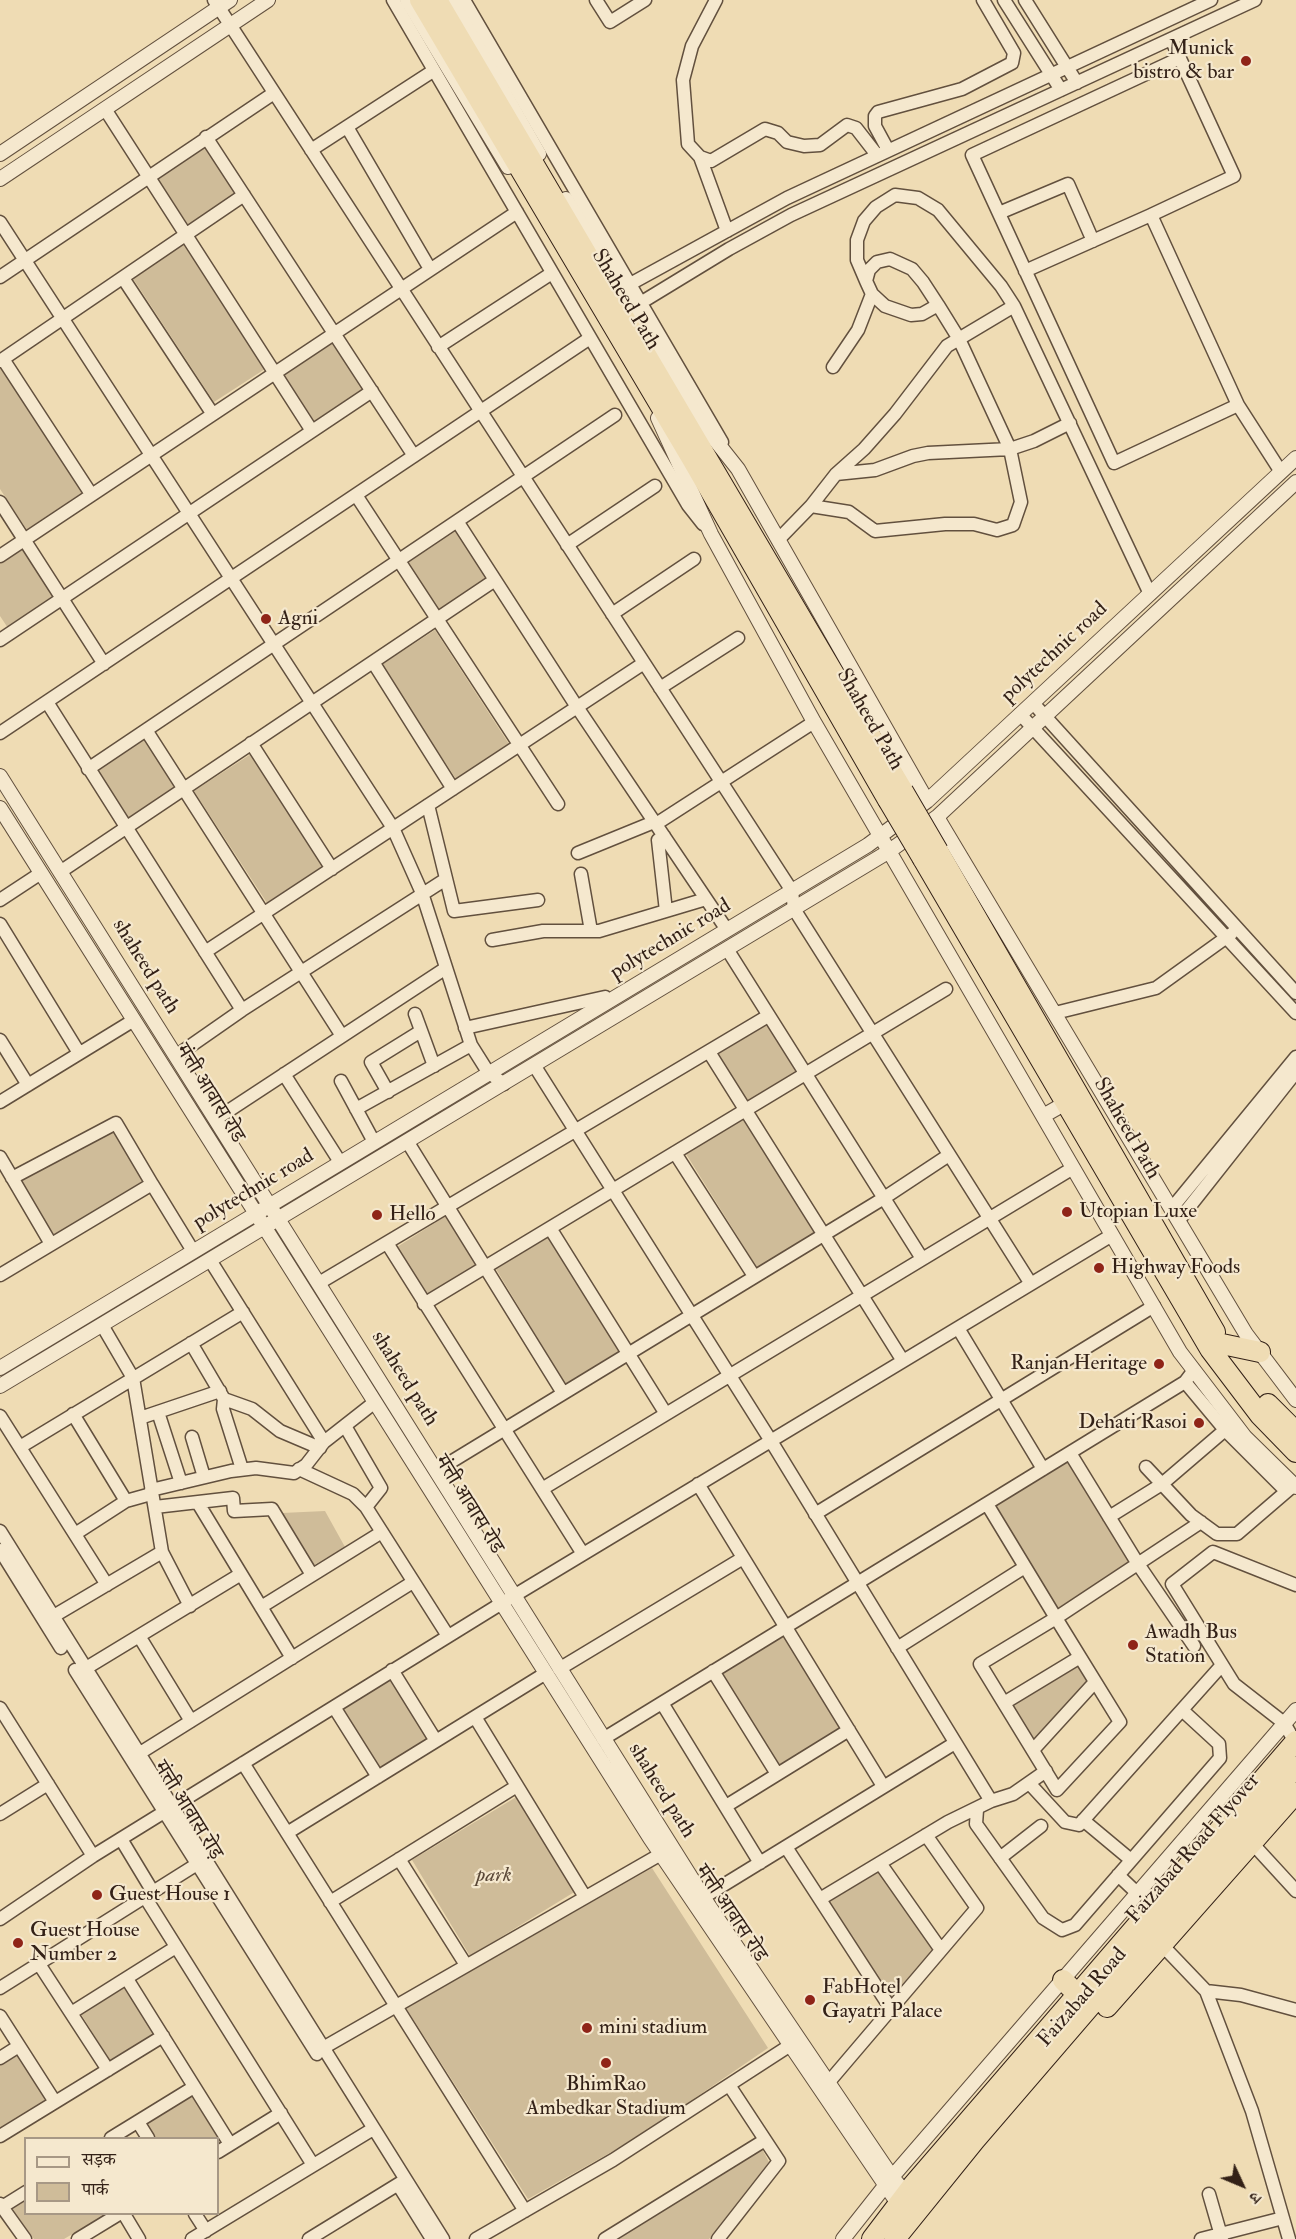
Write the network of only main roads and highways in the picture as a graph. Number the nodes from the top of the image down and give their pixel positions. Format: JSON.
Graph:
{"nodes":[{"id":1,"x":420,"y":0,"type":"edge"},
{"id":2,"x":437,"y":0,"type":"edge"},
{"id":3,"x":895,"y":795,"type":"junction"},
{"id":4,"x":930,"y":855,"type":"junction"},
{"id":5,"x":1222,"y":1344,"type":"junction"},
{"id":6,"x":1260,"y":1352,"type":"road end"},
{"id":7,"x":1296,"y":1431,"type":"edge"},
{"id":8,"x":1296,"y":1452,"type":"edge"},
{"id":9,"x":1296,"y":1741,"type":"edge"},
{"id":10,"x":1296,"y":1767,"type":"edge"},
{"id":11,"x":1296,"y":1793,"type":"edge"},
{"id":12,"x":1063,"y":1980,"type":"road end"},
{"id":13,"x":1077,"y":1994,"type":"junction"},
{"id":14,"x":909,"y":2213,"type":"edge"},
{"id":15,"x":872,"y":2239,"type":"edge"},
{"id":16,"x":895,"y":2239,"type":"edge"}],
"edges":[{"from":1,"to":3,"type":"highway","name":"Shaheed Path"},
{"from":2,"to":3,"type":"highway","name":"Shaheed Path"},
{"from":3,"to":4,"type":"highway","name":"Shaheed Path","bridge":true},
{"from":4,"to":5,"type":"highway","name":"Shaheed Path"},
{"from":4,"to":8,"type":"highway","name":"Shaheed Path"},
{"from":5,"to":6,"type":"highway"},
{"from":5,"to":7,"type":"highway","name":"Shaheed Path"},
{"from":9,"to":13,"type":"highway"},
{"from":10,"to":14,"type":"highway","name":"Faizabad Road Flyover"},
{"from":11,"to":14,"type":"highway","name":"Faizabad Road"},
{"from":12,"to":13,"type":"highway"},
{"from":13,"to":14,"type":"highway"},
{"from":14,"to":15,"type":"highway"},
{"from":14,"to":16,"type":"highway","name":"Faizabad Road Flyover"}]}
